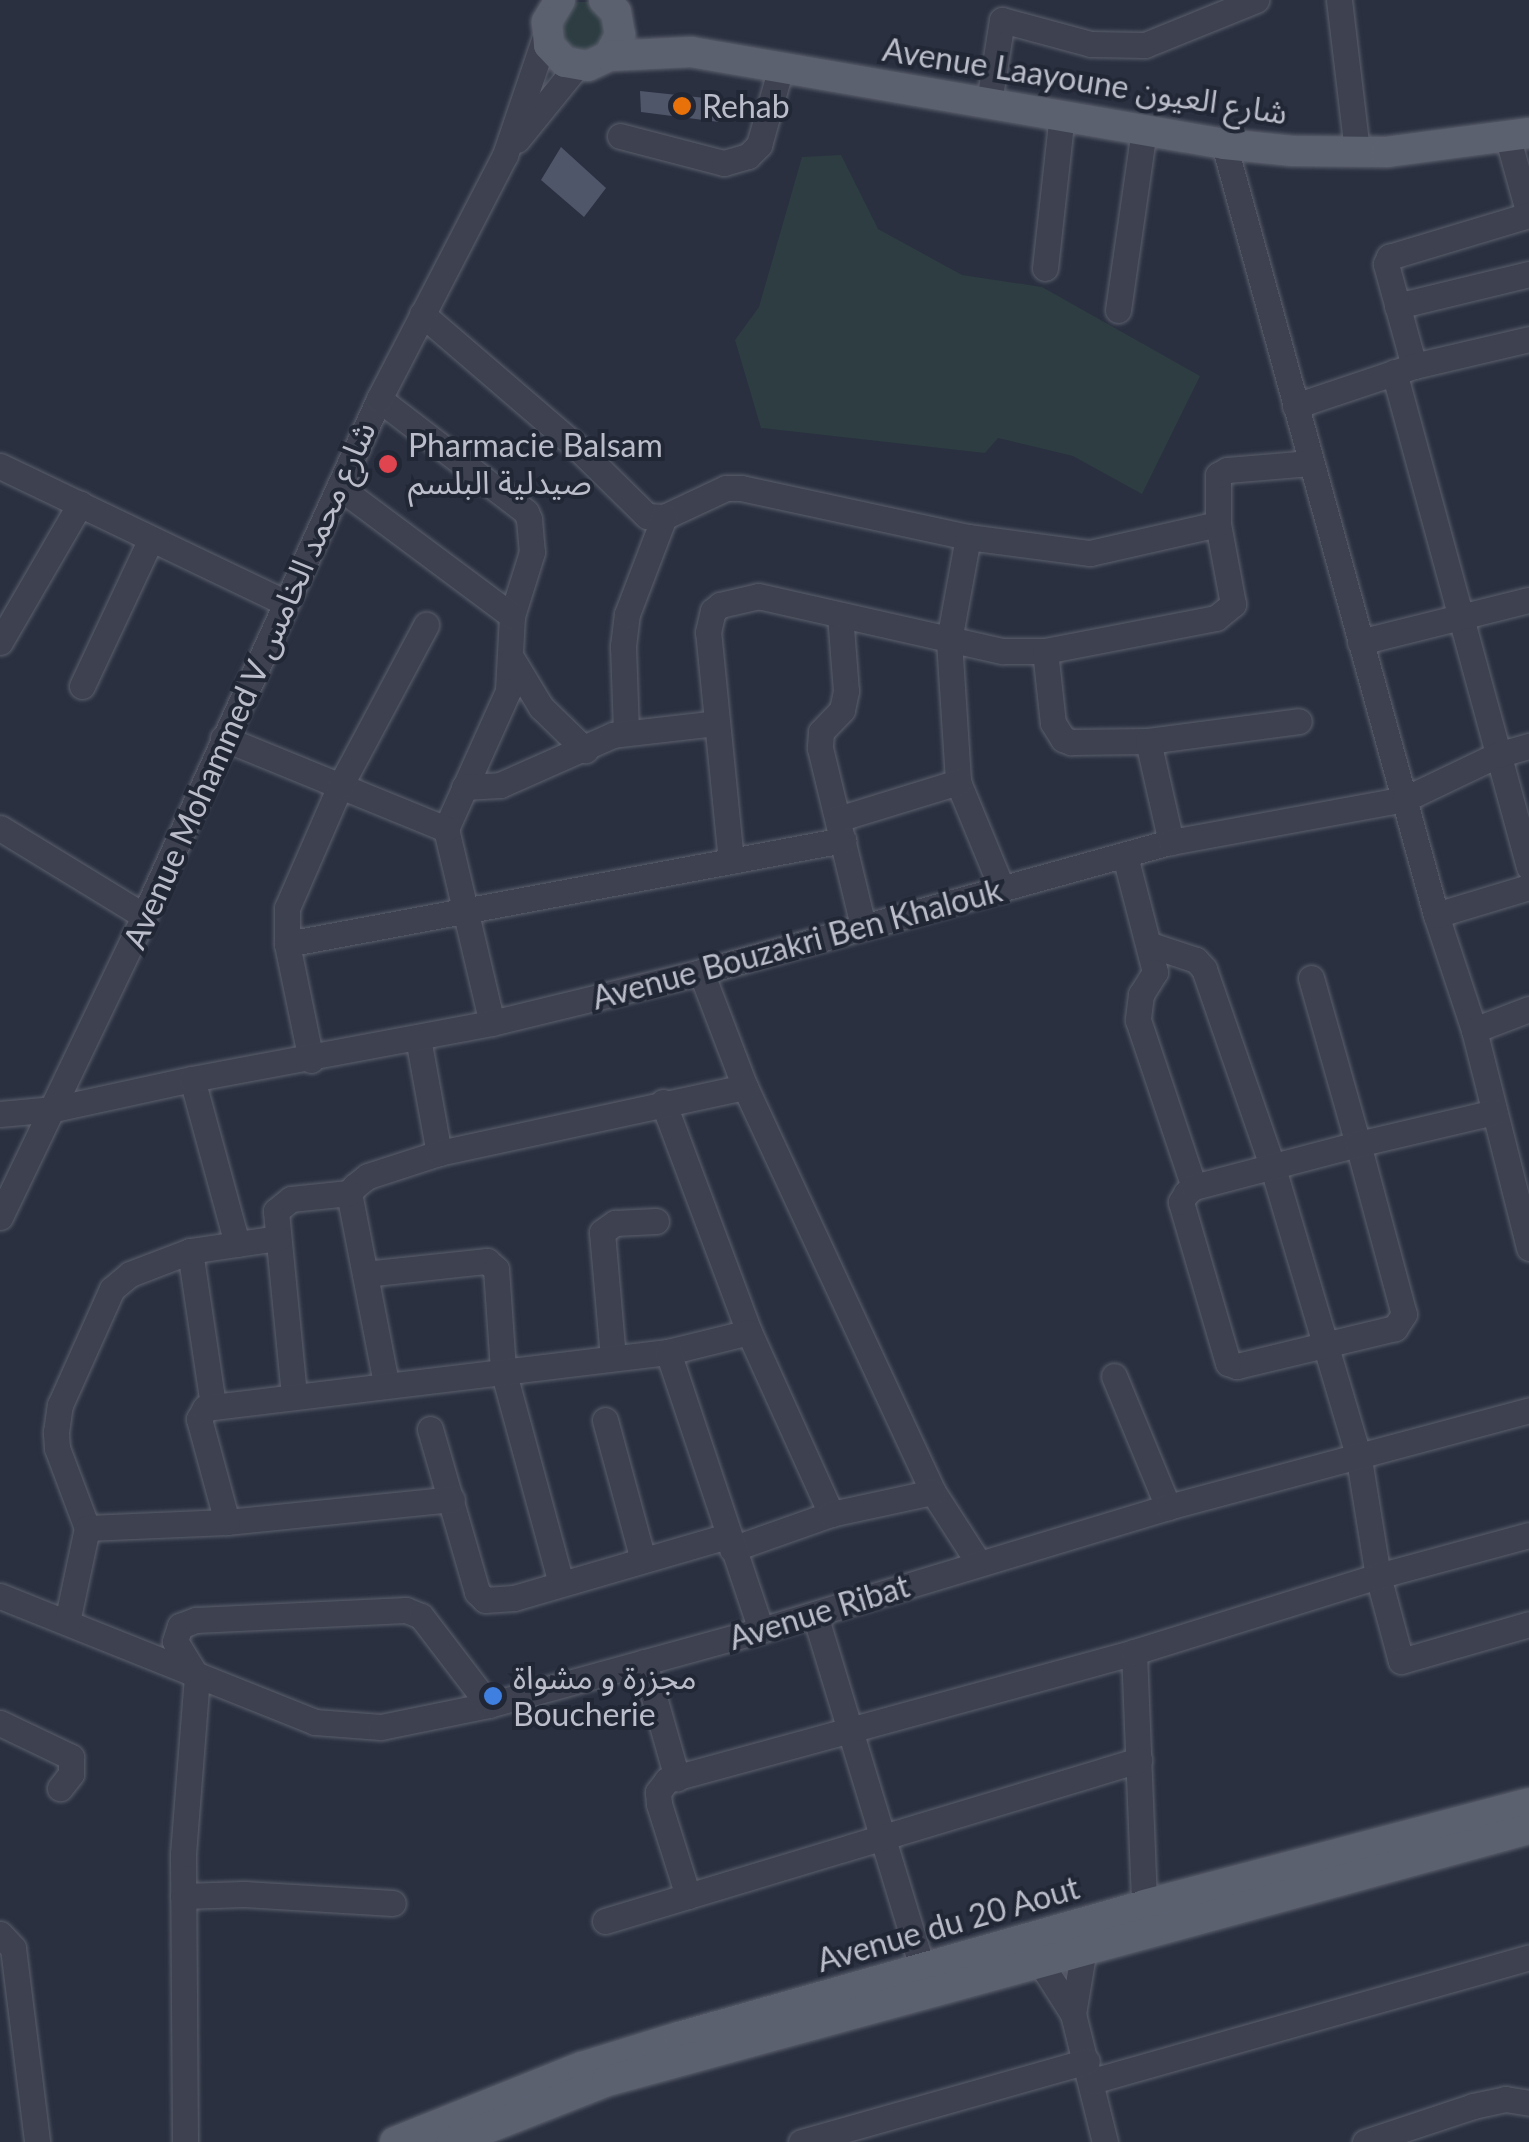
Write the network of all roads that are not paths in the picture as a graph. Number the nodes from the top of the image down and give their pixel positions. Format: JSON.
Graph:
{"nodes":[{"id":1,"x":1256,"y":0,"type":"edge"},
{"id":2,"x":1339,"y":0,"type":"edge"},
{"id":3,"x":616,"y":9,"type":"edge"},
{"id":4,"x":547,"y":14,"type":"edge"},
{"id":5,"x":691,"y":52,"type":"junction"},
{"id":6,"x":609,"y":56,"type":"junction"},
{"id":7,"x":576,"y":66,"type":"junction"},
{"id":8,"x":780,"y":68,"type":"junction"},
{"id":9,"x":989,"y":102,"type":"junction"},
{"id":10,"x":1062,"y":115,"type":"junction"},
{"id":11,"x":1144,"y":130,"type":"junction"},
{"id":12,"x":620,"y":136,"type":"dead end"},
{"id":13,"x":1519,"y":136,"type":"edge"},
{"id":14,"x":1224,"y":144,"type":"junction"},
{"id":15,"x":1356,"y":152,"type":"junction"},
{"id":16,"x":505,"y":156,"type":"junction"},
{"id":17,"x":1529,"y":214,"type":"edge"},
{"id":18,"x":1045,"y":268,"type":"dead end"},
{"id":19,"x":1529,"y":274,"type":"edge"},
{"id":20,"x":1397,"y":306,"type":"junction"},
{"id":21,"x":1118,"y":310,"type":"dead end"},
{"id":22,"x":422,"y":314,"type":"junction"},
{"id":23,"x":1529,"y":340,"type":"edge"},
{"id":24,"x":1404,"y":369,"type":"junction"},
{"id":25,"x":378,"y":400,"type":"junction"},
{"id":26,"x":1295,"y":406,"type":"junction"},
{"id":27,"x":1311,"y":463,"type":"junction"},
{"id":28,"x":3,"y":476,"type":"edge"},
{"id":29,"x":339,"y":487,"type":"junction"},
{"id":30,"x":80,"y":504,"type":"junction"},
{"id":31,"x":664,"y":517,"type":"junction"},
{"id":32,"x":1218,"y":524,"type":"junction"},
{"id":33,"x":968,"y":536,"type":"junction"},
{"id":34,"x":151,"y":539,"type":"junction"},
{"id":35,"x":1529,"y":600,"type":"edge"},
{"id":36,"x":284,"y":602,"type":"junction"},
{"id":37,"x":512,"y":616,"type":"junction"},
{"id":38,"x":840,"y":616,"type":"junction"},
{"id":39,"x":1462,"y":618,"type":"junction"},
{"id":40,"x":426,"y":625,"type":"dead end"},
{"id":41,"x":950,"y":641,"type":"junction"},
{"id":42,"x":0,"y":642,"type":"edge"},
{"id":43,"x":1360,"y":642,"type":"junction"},
{"id":44,"x":1045,"y":652,"type":"junction"},
{"id":45,"x":512,"y":659,"type":"junction"},
{"id":46,"x":82,"y":686,"type":"dead end"},
{"id":47,"x":1299,"y":721,"type":"dead end"},
{"id":48,"x":716,"y":723,"type":"junction"},
{"id":49,"x":626,"y":732,"type":"junction"},
{"id":50,"x":223,"y":738,"type":"junction"},
{"id":51,"x":1148,"y":741,"type":"junction"},
{"id":52,"x":1529,"y":746,"type":"edge"},
{"id":53,"x":585,"y":750,"type":"junction"},
{"id":54,"x":1497,"y":755,"type":"junction"},
{"id":55,"x":958,"y":782,"type":"junction"},
{"id":56,"x":340,"y":786,"type":"junction"},
{"id":57,"x":464,"y":787,"type":"junction"},
{"id":58,"x":1405,"y":799,"type":"junction"},
{"id":59,"x":0,"y":828,"type":"edge"},
{"id":60,"x":446,"y":829,"type":"junction"},
{"id":61,"x":840,"y":829,"type":"junction"},
{"id":62,"x":1170,"y":842,"type":"junction"},
{"id":63,"x":1125,"y":856,"type":"junction"},
{"id":64,"x":731,"y":861,"type":"junction"},
{"id":65,"x":1529,"y":867,"type":"edge"},
{"id":66,"x":1529,"y":886,"type":"edge"},
{"id":67,"x":1002,"y":889,"type":"junction"},
{"id":68,"x":468,"y":910,"type":"junction"},
{"id":69,"x":1436,"y":915,"type":"junction"},
{"id":70,"x":144,"y":916,"type":"junction"},
{"id":71,"x":863,"y":926,"type":"junction"},
{"id":72,"x":287,"y":944,"type":"junction"},
{"id":73,"x":1151,"y":946,"type":"junction"},
{"id":74,"x":701,"y":972,"type":"junction"},
{"id":75,"x":1312,"y":978,"type":"dead end"},
{"id":76,"x":1529,"y":1009,"type":"edge"},
{"id":77,"x":492,"y":1023,"type":"junction"},
{"id":78,"x":1474,"y":1030,"type":"junction"},
{"id":79,"x":418,"y":1038,"type":"junction"},
{"id":80,"x":310,"y":1060,"type":"junction"},
{"id":81,"x":192,"y":1079,"type":"junction"},
{"id":82,"x":745,"y":1087,"type":"junction"},
{"id":83,"x":663,"y":1102,"type":"junction"},
{"id":84,"x":54,"y":1109,"type":"junction"},
{"id":85,"x":1494,"y":1112,"type":"junction"},
{"id":86,"x":0,"y":1114,"type":"edge"},
{"id":87,"x":1358,"y":1144,"type":"junction"},
{"id":88,"x":439,"y":1153,"type":"junction"},
{"id":89,"x":1273,"y":1168,"type":"junction"},
{"id":90,"x":1520,"y":1174,"type":"edge"},
{"id":91,"x":1194,"y":1186,"type":"junction"},
{"id":92,"x":349,"y":1193,"type":"junction"},
{"id":93,"x":0,"y":1218,"type":"edge"},
{"id":94,"x":656,"y":1221,"type":"dead end"},
{"id":95,"x":278,"y":1238,"type":"junction"},
{"id":96,"x":236,"y":1244,"type":"junction"},
{"id":97,"x":1529,"y":1248,"type":"edge"},
{"id":98,"x":190,"y":1251,"type":"junction"},
{"id":99,"x":365,"y":1274,"type":"junction"},
{"id":100,"x":749,"y":1332,"type":"junction"},
{"id":101,"x":1324,"y":1346,"type":"junction"},
{"id":102,"x":668,"y":1352,"type":"junction"},
{"id":103,"x":613,"y":1358,"type":"junction"},
{"id":104,"x":503,"y":1370,"type":"junction"},
{"id":105,"x":1114,"y":1376,"type":"dead end"},
{"id":106,"x":386,"y":1382,"type":"junction"},
{"id":107,"x":294,"y":1395,"type":"junction"},
{"id":108,"x":213,"y":1405,"type":"junction"},
{"id":109,"x":1529,"y":1410,"type":"edge"},
{"id":110,"x":605,"y":1420,"type":"dead end"},
{"id":111,"x":430,"y":1429,"type":"dead end"},
{"id":112,"x":1360,"y":1458,"type":"junction"},
{"id":113,"x":933,"y":1492,"type":"junction"},
{"id":114,"x":452,"y":1499,"type":"junction"},
{"id":115,"x":1168,"y":1507,"type":"junction"},
{"id":116,"x":831,"y":1514,"type":"junction"},
{"id":117,"x":227,"y":1522,"type":"junction"},
{"id":118,"x":87,"y":1528,"type":"junction"},
{"id":119,"x":1529,"y":1535,"type":"edge"},
{"id":120,"x":729,"y":1542,"type":"junction"},
{"id":121,"x":642,"y":1560,"type":"junction"},
{"id":122,"x":978,"y":1562,"type":"junction"},
{"id":123,"x":1378,"y":1576,"type":"junction"},
{"id":124,"x":561,"y":1583,"type":"junction"},
{"id":125,"x":0,"y":1596,"type":"edge"},
{"id":126,"x":815,"y":1615,"type":"junction"},
{"id":127,"x":67,"y":1622,"type":"junction"},
{"id":128,"x":1529,"y":1624,"type":"edge"},
{"id":129,"x":761,"y":1630,"type":"junction"},
{"id":130,"x":1134,"y":1652,"type":"junction"},
{"id":131,"x":644,"y":1662,"type":"junction"},
{"id":132,"x":197,"y":1677,"type":"junction"},
{"id":133,"x":489,"y":1704,"type":"junction"},
{"id":134,"x":0,"y":1722,"type":"edge"},
{"id":135,"x":850,"y":1728,"type":"junction"},
{"id":136,"x":1138,"y":1760,"type":"junction"},
{"id":137,"x":677,"y":1778,"type":"junction"},
{"id":138,"x":60,"y":1788,"type":"dead end"},
{"id":139,"x":1529,"y":1803,"type":"edge"},
{"id":140,"x":1529,"y":1829,"type":"edge"},
{"id":141,"x":881,"y":1836,"type":"junction"},
{"id":142,"x":184,"y":1896,"type":"junction"},
{"id":143,"x":688,"y":1896,"type":"junction"},
{"id":144,"x":394,"y":1904,"type":"dead end"},
{"id":145,"x":1144,"y":1905,"type":"junction"},
{"id":146,"x":605,"y":1921,"type":"dead end"},
{"id":147,"x":0,"y":1934,"type":"edge"},
{"id":148,"x":1084,"y":1948,"type":"junction"},
{"id":149,"x":1529,"y":1957,"type":"edge"},
{"id":150,"x":1040,"y":1962,"type":"junction"},
{"id":151,"x":922,"y":1967,"type":"junction"},
{"id":152,"x":1073,"y":2014,"type":"junction"},
{"id":153,"x":1089,"y":2071,"type":"junction"},
{"id":154,"x":1529,"y":2103,"type":"edge"},
{"id":155,"x":1404,"y":2136,"type":"edge"},
{"id":156,"x":837,"y":2138,"type":"edge"},
{"id":157,"x":38,"y":2142,"type":"edge"},
{"id":158,"x":185,"y":2142,"type":"edge"},
{"id":159,"x":395,"y":2142,"type":"edge"},
{"id":160,"x":452,"y":2142,"type":"edge"},
{"id":161,"x":802,"y":2142,"type":"edge"},
{"id":162,"x":1106,"y":2142,"type":"edge"},
{"id":163,"x":1366,"y":2142,"type":"edge"}],
"edges":[{"from":1,"to":9,"type":"street"},
{"from":2,"to":15,"type":"street"},
{"from":3,"to":5,"type":"main road"},
{"from":3,"to":6,"type":"main road"},
{"from":4,"to":7,"type":"main road"},
{"from":4,"to":16,"type":"street"},
{"from":5,"to":6,"type":"main road"},
{"from":5,"to":8,"type":"main road","name":"Avenue Laayoune شارع العيون"},
{"from":6,"to":7,"type":"main road"},
{"from":7,"to":16,"type":"street"},
{"from":8,"to":9,"type":"main road","name":"Avenue Laayoune شارع العيون"},
{"from":8,"to":12,"type":"street"},
{"from":9,"to":10,"type":"main road","name":"Avenue Laayoune شارع العيون"},
{"from":10,"to":11,"type":"main road","name":"Avenue Laayoune شارع العيون"},
{"from":10,"to":18,"type":"street"},
{"from":11,"to":14,"type":"main road","name":"Avenue Laayoune شارع العيون"},
{"from":11,"to":21,"type":"street"},
{"from":13,"to":15,"type":"main road","name":"Avenue Laayoune شارع العيون"},
{"from":13,"to":17,"type":"street"},
{"from":14,"to":15,"type":"main road","name":"Avenue Laayoune شارع العيون"},
{"from":14,"to":26,"type":"street"},
{"from":16,"to":22,"type":"street","name":"Avenue Mohammed V شارع محمد الخامس"},
{"from":17,"to":20,"type":"street"},
{"from":19,"to":20,"type":"street"},
{"from":20,"to":24,"type":"street"},
{"from":22,"to":25,"type":"street","name":"Avenue Mohammed V شارع محمد الخامس"},
{"from":22,"to":31,"type":"street"},
{"from":23,"to":24,"type":"street"},
{"from":24,"to":26,"type":"street"},
{"from":24,"to":39,"type":"street"},
{"from":25,"to":29,"type":"street","name":"Avenue Mohammed V شارع محمد الخامس"},
{"from":25,"to":37,"type":"street"},
{"from":26,"to":27,"type":"street"},
{"from":27,"to":32,"type":"street"},
{"from":27,"to":43,"type":"street"},
{"from":28,"to":30,"type":"street"},
{"from":29,"to":36,"type":"street","name":"Avenue Mohammed V شارع محمد الخامس"},
{"from":29,"to":37,"type":"street"},
{"from":30,"to":34,"type":"street"},
{"from":30,"to":42,"type":"street"},
{"from":31,"to":33,"type":"street"},
{"from":31,"to":49,"type":"street"},
{"from":32,"to":33,"type":"street"},
{"from":32,"to":44,"type":"street"},
{"from":33,"to":41,"type":"street"},
{"from":34,"to":36,"type":"street"},
{"from":34,"to":46,"type":"street"},
{"from":35,"to":39,"type":"street"},
{"from":36,"to":50,"type":"street","name":"Avenue Mohammed V شارع محمد الخامس"},
{"from":37,"to":45,"type":"street"},
{"from":38,"to":41,"type":"street"},
{"from":38,"to":48,"type":"street"},
{"from":38,"to":61,"type":"street"},
{"from":39,"to":43,"type":"street"},
{"from":39,"to":54,"type":"street"},
{"from":40,"to":56,"type":"street"},
{"from":41,"to":44,"type":"street"},
{"from":41,"to":55,"type":"street"},
{"from":43,"to":58,"type":"street"},
{"from":44,"to":51,"type":"street"},
{"from":45,"to":53,"type":"street"},
{"from":45,"to":57,"type":"street"},
{"from":47,"to":51,"type":"street"},
{"from":48,"to":49,"type":"street"},
{"from":48,"to":64,"type":"street"},
{"from":49,"to":53,"type":"street"},
{"from":50,"to":56,"type":"street"},
{"from":50,"to":70,"type":"street","name":"Avenue Mohammed V شارع محمد الخامس"},
{"from":51,"to":62,"type":"street"},
{"from":52,"to":54,"type":"street","name":"Avenue Bouzakri Ben Khalouk"},
{"from":53,"to":57,"type":"street"},
{"from":54,"to":58,"type":"street","name":"Avenue Bouzakri Ben Khalouk"},
{"from":54,"to":65,"type":"street"},
{"from":55,"to":61,"type":"street"},
{"from":55,"to":67,"type":"street"},
{"from":56,"to":60,"type":"street"},
{"from":56,"to":72,"type":"street"},
{"from":57,"to":60,"type":"street"},
{"from":58,"to":62,"type":"street","name":"Avenue Bouzakri Ben Khalouk"},
{"from":58,"to":69,"type":"street"},
{"from":59,"to":70,"type":"street"},
{"from":60,"to":68,"type":"street"},
{"from":61,"to":64,"type":"street"},
{"from":61,"to":71,"type":"street"},
{"from":62,"to":63,"type":"street","name":"Avenue Bouzakri Ben Khalouk"},
{"from":63,"to":67,"type":"street","name":"Avenue Bouzakri Ben Khalouk"},
{"from":63,"to":73,"type":"street"},
{"from":64,"to":68,"type":"street"},
{"from":66,"to":69,"type":"street"},
{"from":67,"to":71,"type":"street","name":"Avenue Bouzakri Ben Khalouk"},
{"from":68,"to":72,"type":"street"},
{"from":68,"to":77,"type":"street"},
{"from":69,"to":78,"type":"street"},
{"from":70,"to":84,"type":"street","name":"Avenue Mohammed V شارع محمد الخامس"},
{"from":71,"to":74,"type":"street","name":"Avenue Bouzakri Ben Khalouk"},
{"from":72,"to":80,"type":"street"},
{"from":73,"to":89,"type":"street"},
{"from":73,"to":91,"type":"street"},
{"from":74,"to":77,"type":"street","name":"Avenue Bouzakri Ben Khalouk"},
{"from":74,"to":82,"type":"street"},
{"from":75,"to":87,"type":"street"},
{"from":76,"to":78,"type":"street"},
{"from":77,"to":79,"type":"street","name":"Avenue Bouzakri Ben Khalouk"},
{"from":78,"to":85,"type":"street"},
{"from":79,"to":80,"type":"street","name":"Avenue Bouzakri Ben Khalouk"},
{"from":79,"to":88,"type":"street"},
{"from":80,"to":81,"type":"street","name":"Avenue Bouzakri Ben Khalouk"},
{"from":81,"to":84,"type":"street","name":"Avenue Bouzakri Ben Khalouk"},
{"from":81,"to":96,"type":"street"},
{"from":82,"to":83,"type":"street"},
{"from":82,"to":113,"type":"street"},
{"from":83,"to":88,"type":"street"},
{"from":83,"to":100,"type":"street"},
{"from":84,"to":86,"type":"street","name":"Avenue Bouzakri Ben Khalouk"},
{"from":84,"to":93,"type":"street","name":"Avenue Mohammed V شارع محمد الخامس"},
{"from":85,"to":87,"type":"street"},
{"from":85,"to":90,"type":"street"},
{"from":87,"to":89,"type":"street"},
{"from":87,"to":101,"type":"street"},
{"from":88,"to":92,"type":"street"},
{"from":89,"to":91,"type":"street"},
{"from":89,"to":101,"type":"street"},
{"from":90,"to":97,"type":"street"},
{"from":91,"to":101,"type":"street"},
{"from":92,"to":95,"type":"street"},
{"from":92,"to":99,"type":"street"},
{"from":94,"to":103,"type":"street"},
{"from":95,"to":96,"type":"street"},
{"from":95,"to":107,"type":"street"},
{"from":96,"to":98,"type":"street"},
{"from":98,"to":108,"type":"street"},
{"from":98,"to":118,"type":"street"},
{"from":99,"to":104,"type":"street"},
{"from":99,"to":106,"type":"street"},
{"from":100,"to":102,"type":"street"},
{"from":100,"to":116,"type":"street"},
{"from":101,"to":112,"type":"street"},
{"from":102,"to":103,"type":"street"},
{"from":102,"to":120,"type":"street"},
{"from":103,"to":104,"type":"street"},
{"from":104,"to":106,"type":"street"},
{"from":104,"to":124,"type":"street"},
{"from":105,"to":115,"type":"street"},
{"from":106,"to":107,"type":"street"},
{"from":107,"to":108,"type":"street"},
{"from":108,"to":117,"type":"street"},
{"from":109,"to":112,"type":"street","name":"Avenue Ribat"},
{"from":110,"to":121,"type":"street"},
{"from":111,"to":114,"type":"street"},
{"from":112,"to":115,"type":"street","name":"Avenue Ribat"},
{"from":112,"to":123,"type":"street"},
{"from":113,"to":116,"type":"street"},
{"from":113,"to":122,"type":"street"},
{"from":114,"to":117,"type":"street"},
{"from":114,"to":124,"type":"street"},
{"from":115,"to":122,"type":"street","name":"Avenue Ribat"},
{"from":116,"to":120,"type":"street"},
{"from":117,"to":118,"type":"street"},
{"from":118,"to":127,"type":"street"},
{"from":119,"to":123,"type":"street"},
{"from":120,"to":121,"type":"street"},
{"from":120,"to":129,"type":"street"},
{"from":121,"to":124,"type":"street"},
{"from":122,"to":126,"type":"street","name":"Avenue Ribat"},
{"from":123,"to":128,"type":"street"},
{"from":123,"to":130,"type":"street"},
{"from":125,"to":127,"type":"street","name":"Avenue Ribat"},
{"from":126,"to":129,"type":"street","name":"Avenue Ribat"},
{"from":126,"to":135,"type":"street"},
{"from":127,"to":132,"type":"street","name":"Avenue Ribat"},
{"from":129,"to":131,"type":"street","name":"Avenue Ribat"},
{"from":130,"to":135,"type":"street"},
{"from":130,"to":136,"type":"street"},
{"from":131,"to":133,"type":"street","name":"Avenue Ribat"},
{"from":131,"to":137,"type":"street"},
{"from":132,"to":133,"type":"street","name":"Avenue Ribat"},
{"from":132,"to":133,"type":"street"},
{"from":132,"to":142,"type":"street"},
{"from":134,"to":138,"type":"street"},
{"from":135,"to":137,"type":"street"},
{"from":135,"to":141,"type":"street"},
{"from":136,"to":141,"type":"street"},
{"from":136,"to":145,"type":"street"},
{"from":137,"to":143,"type":"street"},
{"from":139,"to":145,"type":"main road","name":"Avenue du 20 Aout"},
{"from":140,"to":148,"type":"main road","name":"Avenue du 20 Aout"},
{"from":141,"to":143,"type":"street"},
{"from":141,"to":151,"type":"street"},
{"from":142,"to":144,"type":"street"},
{"from":142,"to":158,"type":"street"},
{"from":143,"to":146,"type":"street"},
{"from":145,"to":151,"type":"main road","name":"Avenue du 20 Aout"},
{"from":147,"to":157,"type":"street"},
{"from":148,"to":150,"type":"main road","name":"Avenue du 20 Aout"},
{"from":148,"to":152,"type":"street"},
{"from":149,"to":153,"type":"street"},
{"from":150,"to":152,"type":"street"},
{"from":150,"to":160,"type":"main road","name":"Avenue du 20 Aout"},
{"from":151,"to":159,"type":"main road","name":"Avenue du 20 Aout"},
{"from":152,"to":153,"type":"street"},
{"from":153,"to":156,"type":"street"},
{"from":153,"to":162,"type":"street"},
{"from":154,"to":155,"type":"street"},
{"from":155,"to":163,"type":"street"},
{"from":156,"to":161,"type":"street"}]}
